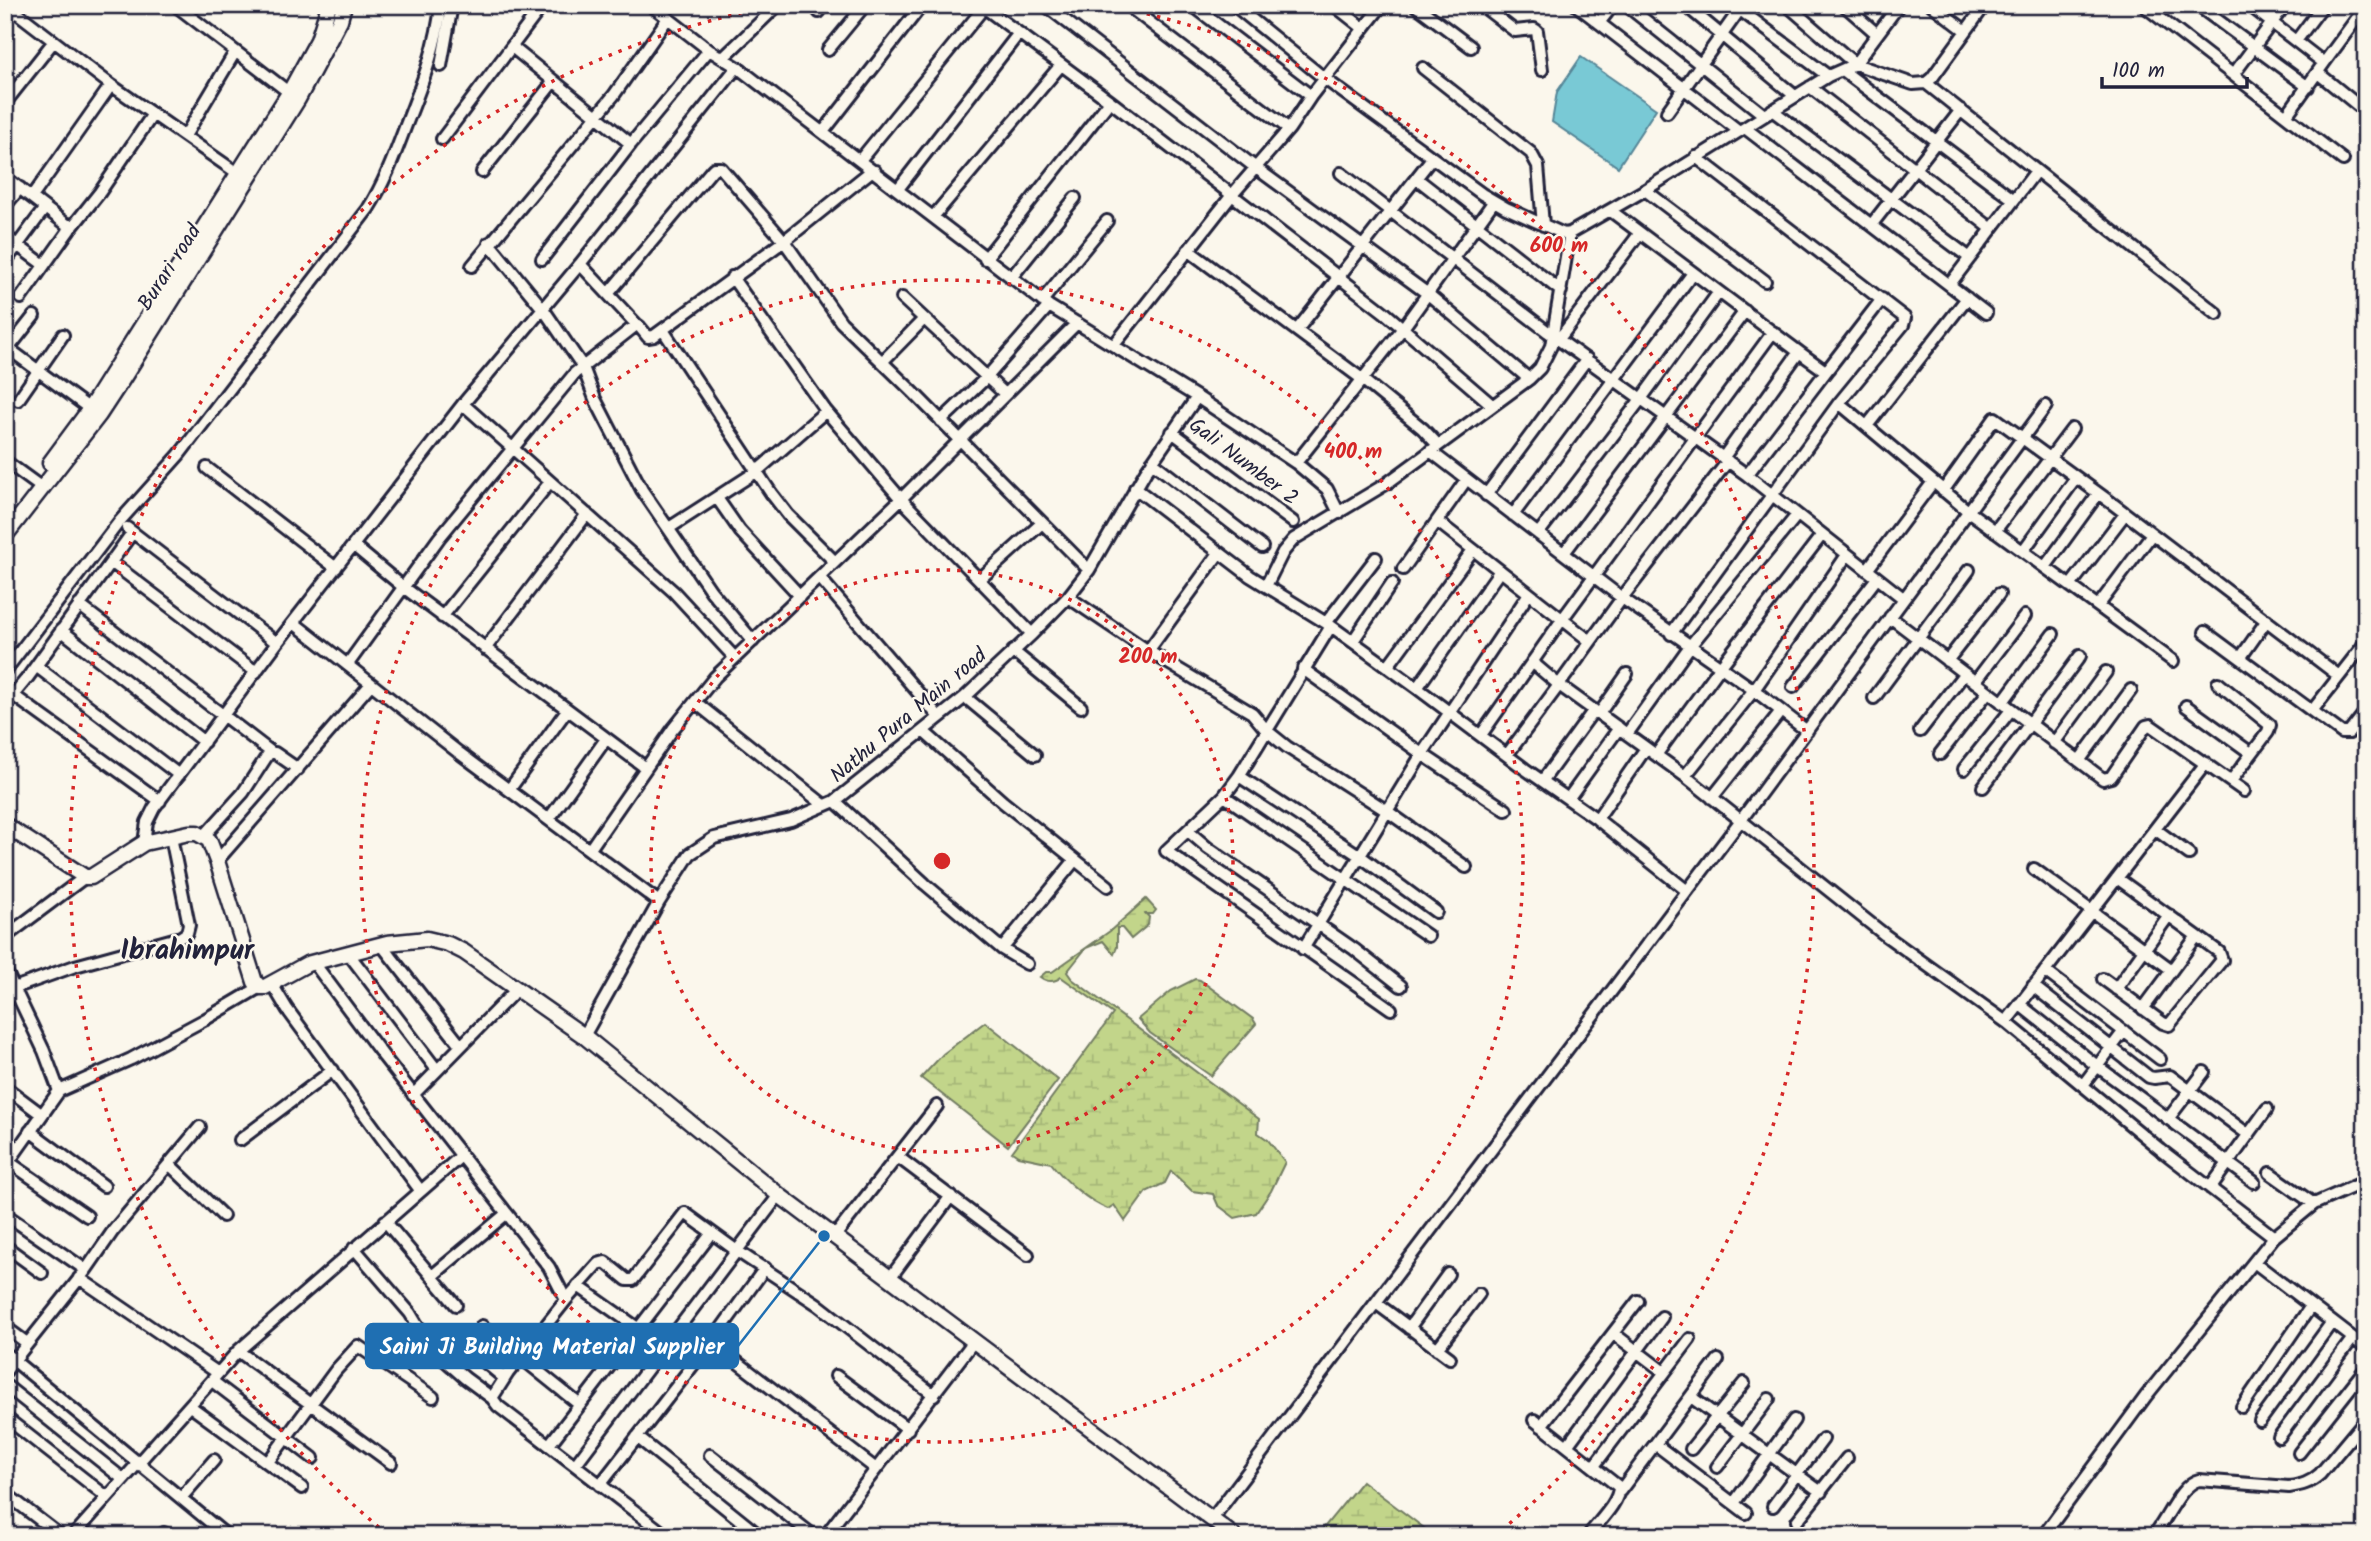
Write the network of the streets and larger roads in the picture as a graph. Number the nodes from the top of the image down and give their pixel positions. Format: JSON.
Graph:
{"nodes":[{"id":1,"x":7,"y":5,"type":"edge"},
{"id":2,"x":175,"y":5,"type":"edge"},
{"id":3,"x":329,"y":5,"type":"edge"},
{"id":4,"x":344,"y":5,"type":"edge"},
{"id":5,"x":441,"y":5,"type":"edge"},
{"id":6,"x":452,"y":5,"type":"edge"},
{"id":7,"x":543,"y":5,"type":"edge"},
{"id":8,"x":651,"y":5,"type":"edge"},
{"id":9,"x":762,"y":5,"type":"edge"},
{"id":10,"x":865,"y":5,"type":"edge"},
{"id":11,"x":922,"y":5,"type":"edge"},
{"id":12,"x":1045,"y":5,"type":"edge"},
{"id":13,"x":1127,"y":5,"type":"edge"},
{"id":14,"x":1192,"y":5,"type":"edge"},
{"id":15,"x":1234,"y":5,"type":"edge"},
{"id":16,"x":1334,"y":5,"type":"edge"},
{"id":17,"x":1382,"y":5,"type":"edge"},
{"id":18,"x":1415,"y":5,"type":"edge"},
{"id":19,"x":1481,"y":5,"type":"edge"},
{"id":20,"x":1576,"y":5,"type":"edge"},
{"id":21,"x":1613,"y":5,"type":"edge"},
{"id":22,"x":1626,"y":5,"type":"edge"},
{"id":23,"x":1685,"y":5,"type":"edge"},
{"id":24,"x":1787,"y":5,"type":"edge"},
{"id":25,"x":1844,"y":5,"type":"edge"},
{"id":26,"x":1883,"y":5,"type":"edge"},
{"id":27,"x":1932,"y":5,"type":"edge"},
{"id":28,"x":1984,"y":5,"type":"edge"},
{"id":29,"x":2143,"y":5,"type":"edge"},
{"id":30,"x":2197,"y":5,"type":"edge"},
{"id":31,"x":2285,"y":5,"type":"edge"},
{"id":32,"x":2323,"y":5,"type":"edge"},
{"id":33,"x":984,"y":6,"type":"edge"},
{"id":34,"x":2250,"y":6,"type":"edge"},
{"id":35,"x":2366,"y":6,"type":"edge"},
{"id":36,"x":1739,"y":7,"type":"edge"},
{"id":37,"x":775,"y":9,"type":"edge"},
{"id":38,"x":1896,"y":9,"type":"edge"},
{"id":39,"x":668,"y":18,"type":"junction"},
{"id":40,"x":2271,"y":22,"type":"junction"},
{"id":41,"x":1599,"y":23,"type":"junction"},
{"id":42,"x":1363,"y":28,"type":"junction"},
{"id":43,"x":1966,"y":31,"type":"junction"},
{"id":44,"x":1018,"y":33,"type":"junction"},
{"id":45,"x":1722,"y":34,"type":"junction"},
{"id":46,"x":1877,"y":34,"type":"junction"},
{"id":47,"x":54,"y":41,"type":"junction"},
{"id":48,"x":2296,"y":41,"type":"junction"},
{"id":49,"x":512,"y":47,"type":"junction"},
{"id":50,"x":1471,"y":47,"type":"dead end"},
{"id":51,"x":2254,"y":47,"type":"junction"},
{"id":52,"x":709,"y":50,"type":"junction"},
{"id":53,"x":828,"y":50,"type":"dead end"},
{"id":54,"x":235,"y":52,"type":"junction"},
{"id":55,"x":723,"y":58,"type":"junction"},
{"id":56,"x":1701,"y":64,"type":"junction"},
{"id":57,"x":1855,"y":64,"type":"junction"},
{"id":58,"x":1061,"y":65,"type":"junction"},
{"id":59,"x":442,"y":66,"type":"dead end"},
{"id":60,"x":737,"y":67,"type":"junction"},
{"id":61,"x":1423,"y":68,"type":"dead end"},
{"id":62,"x":2321,"y":68,"type":"junction"},
{"id":63,"x":1542,"y":70,"type":"dead end"},
{"id":64,"x":1842,"y":71,"type":"junction"},
{"id":65,"x":2233,"y":75,"type":"junction"},
{"id":66,"x":1828,"y":76,"type":"junction"},
{"id":67,"x":1325,"y":79,"type":"junction"},
{"id":68,"x":554,"y":81,"type":"junction"},
{"id":69,"x":1926,"y":83,"type":"junction"},
{"id":70,"x":111,"y":85,"type":"junction"},
{"id":71,"x":1810,"y":87,"type":"junction"},
{"id":72,"x":2308,"y":88,"type":"junction"},
{"id":73,"x":1684,"y":89,"type":"junction"},
{"id":74,"x":293,"y":96,"type":"junction"},
{"id":75,"x":1311,"y":96,"type":"junction"},
{"id":76,"x":1795,"y":96,"type":"junction"},
{"id":77,"x":1110,"y":100,"type":"junction"},
{"id":78,"x":5,"y":103,"type":"edge"},
{"id":79,"x":1961,"y":110,"type":"junction"},
{"id":80,"x":1667,"y":112,"type":"dead end"},
{"id":81,"x":1768,"y":112,"type":"junction"},
{"id":82,"x":2366,"y":112,"type":"edge"},
{"id":83,"x":153,"y":114,"type":"junction"},
{"id":84,"x":596,"y":116,"type":"junction"},
{"id":85,"x":2286,"y":116,"type":"junction"},
{"id":86,"x":1289,"y":128,"type":"junction"},
{"id":87,"x":1742,"y":130,"type":"junction"},
{"id":88,"x":823,"y":132,"type":"junction"},
{"id":89,"x":185,"y":136,"type":"junction"},
{"id":90,"x":442,"y":139,"type":"dead end"},
{"id":91,"x":1937,"y":141,"type":"junction"},
{"id":92,"x":631,"y":144,"type":"junction"},
{"id":93,"x":1696,"y":157,"type":"junction"},
{"id":94,"x":1432,"y":158,"type":"junction"},
{"id":95,"x":860,"y":160,"type":"junction"},
{"id":96,"x":2343,"y":160,"type":"dead end"},
{"id":97,"x":1256,"y":168,"type":"junction"},
{"id":98,"x":1915,"y":169,"type":"junction"},
{"id":99,"x":875,"y":171,"type":"junction"},
{"id":100,"x":2036,"y":171,"type":"junction"},
{"id":101,"x":482,"y":172,"type":"dead end"},
{"id":102,"x":1341,"y":173,"type":"dead end"},
{"id":103,"x":5,"y":177,"type":"edge"},
{"id":104,"x":243,"y":177,"type":"junction"},
{"id":105,"x":1416,"y":178,"type":"junction"},
{"id":106,"x":20,"y":188,"type":"junction"},
{"id":107,"x":898,"y":189,"type":"junction"},
{"id":108,"x":1645,"y":190,"type":"junction"},
{"id":109,"x":1232,"y":195,"type":"junction"},
{"id":110,"x":32,"y":197,"type":"junction"},
{"id":111,"x":1075,"y":198,"type":"dead end"},
{"id":112,"x":1893,"y":198,"type":"junction"},
{"id":113,"x":2014,"y":200,"type":"junction"},
{"id":114,"x":1494,"y":201,"type":"junction"},
{"id":115,"x":5,"y":206,"type":"edge"},
{"id":116,"x":46,"y":208,"type":"junction"},
{"id":117,"x":1390,"y":211,"type":"junction"},
{"id":118,"x":1611,"y":211,"type":"junction"},
{"id":119,"x":933,"y":217,"type":"junction"},
{"id":120,"x":1107,"y":221,"type":"dead end"},
{"id":121,"x":1872,"y":224,"type":"junction"},
{"id":122,"x":72,"y":226,"type":"junction"},
{"id":123,"x":1476,"y":226,"type":"junction"},
{"id":124,"x":1546,"y":226,"type":"junction"},
{"id":125,"x":1992,"y":229,"type":"junction"},
{"id":126,"x":1567,"y":233,"type":"junction"},
{"id":127,"x":1640,"y":233,"type":"junction"},
{"id":128,"x":5,"y":236,"type":"edge"},
{"id":129,"x":784,"y":241,"type":"junction"},
{"id":130,"x":489,"y":243,"type":"junction"},
{"id":131,"x":18,"y":246,"type":"junction"},
{"id":132,"x":1363,"y":246,"type":"junction"},
{"id":133,"x":1188,"y":250,"type":"junction"},
{"id":134,"x":1453,"y":258,"type":"junction"},
{"id":135,"x":1970,"y":258,"type":"junction"},
{"id":136,"x":542,"y":259,"type":"dead end"},
{"id":137,"x":985,"y":259,"type":"junction"},
{"id":138,"x":5,"y":262,"type":"edge"},
{"id":139,"x":580,"y":264,"type":"junction"},
{"id":140,"x":44,"y":265,"type":"junction"},
{"id":141,"x":472,"y":266,"type":"dead end"},
{"id":142,"x":1693,"y":273,"type":"junction"},
{"id":143,"x":732,"y":277,"type":"junction"},
{"id":144,"x":1012,"y":278,"type":"junction"},
{"id":145,"x":1339,"y":279,"type":"junction"},
{"id":146,"x":1765,"y":281,"type":"dead end"},
{"id":147,"x":1950,"y":285,"type":"junction"},
{"id":148,"x":1555,"y":287,"type":"junction"},
{"id":149,"x":1719,"y":292,"type":"junction"},
{"id":150,"x":608,"y":294,"type":"junction"},
{"id":151,"x":1428,"y":294,"type":"junction"},
{"id":152,"x":21,"y":298,"type":"dead end"},
{"id":153,"x":1966,"y":298,"type":"junction"},
{"id":154,"x":902,"y":299,"type":"dead end"},
{"id":155,"x":1882,"y":299,"type":"junction"},
{"id":156,"x":1046,"y":303,"type":"junction"},
{"id":157,"x":544,"y":310,"type":"junction"},
{"id":158,"x":1745,"y":311,"type":"junction"},
{"id":159,"x":1986,"y":313,"type":"dead end"},
{"id":160,"x":2217,"y":314,"type":"dead end"},
{"id":161,"x":34,"y":316,"type":"dead end"},
{"id":162,"x":925,"y":319,"type":"junction"},
{"id":163,"x":1077,"y":323,"type":"junction"},
{"id":164,"x":637,"y":325,"type":"junction"},
{"id":165,"x":1403,"y":328,"type":"junction"},
{"id":166,"x":663,"y":330,"type":"junction"},
{"id":167,"x":1297,"y":330,"type":"junction"},
{"id":168,"x":1773,"y":332,"type":"junction"},
{"id":169,"x":1550,"y":333,"type":"junction"},
{"id":170,"x":63,"y":335,"type":"dead end"},
{"id":171,"x":1114,"y":345,"type":"junction"},
{"id":172,"x":6,"y":349,"type":"edge"},
{"id":173,"x":1799,"y":352,"type":"junction"},
{"id":174,"x":1587,"y":359,"type":"junction"},
{"id":175,"x":883,"y":361,"type":"junction"},
{"id":176,"x":583,"y":367,"type":"junction"},
{"id":177,"x":1828,"y":369,"type":"junction"},
{"id":178,"x":38,"y":371,"type":"junction"},
{"id":179,"x":1526,"y":376,"type":"junction"},
{"id":180,"x":987,"y":377,"type":"junction"},
{"id":181,"x":1362,"y":379,"type":"junction"},
{"id":182,"x":1613,"y":379,"type":"junction"},
{"id":183,"x":1005,"y":394,"type":"junction"},
{"id":184,"x":1197,"y":397,"type":"junction"},
{"id":185,"x":1641,"y":399,"type":"junction"},
{"id":186,"x":18,"y":400,"type":"dead end"},
{"id":187,"x":1839,"y":402,"type":"junction"},
{"id":188,"x":1489,"y":403,"type":"junction"},
{"id":189,"x":464,"y":404,"type":"junction"},
{"id":190,"x":2046,"y":405,"type":"dead end"},
{"id":191,"x":826,"y":411,"type":"junction"},
{"id":192,"x":94,"y":412,"type":"junction"},
{"id":193,"x":1665,"y":416,"type":"junction"},
{"id":194,"x":941,"y":421,"type":"junction"},
{"id":195,"x":1867,"y":426,"type":"junction"},
{"id":196,"x":2072,"y":429,"type":"dead end"},
{"id":197,"x":1172,"y":432,"type":"junction"},
{"id":198,"x":1696,"y":438,"type":"junction"},
{"id":199,"x":959,"y":439,"type":"junction"},
{"id":200,"x":2021,"y":439,"type":"junction"},
{"id":201,"x":1434,"y":446,"type":"junction"},
{"id":202,"x":512,"y":449,"type":"junction"},
{"id":203,"x":1726,"y":459,"type":"junction"},
{"id":204,"x":2050,"y":459,"type":"junction"},
{"id":205,"x":5,"y":461,"type":"edge"},
{"id":206,"x":1152,"y":462,"type":"junction"},
{"id":207,"x":1296,"y":463,"type":"junction"},
{"id":208,"x":207,"y":468,"type":"dead end"},
{"id":209,"x":756,"y":472,"type":"junction"},
{"id":210,"x":1747,"y":475,"type":"junction"},
{"id":211,"x":2076,"y":478,"type":"junction"},
{"id":212,"x":1466,"y":480,"type":"junction"},
{"id":213,"x":550,"y":482,"type":"junction"},
{"id":214,"x":1933,"y":482,"type":"junction"},
{"id":215,"x":39,"y":486,"type":"junction"},
{"id":216,"x":1135,"y":488,"type":"junction"},
{"id":217,"x":1943,"y":491,"type":"junction"},
{"id":218,"x":2098,"y":494,"type":"junction"},
{"id":219,"x":1486,"y":495,"type":"junction"},
{"id":220,"x":1773,"y":495,"type":"junction"},
{"id":221,"x":717,"y":498,"type":"junction"},
{"id":222,"x":901,"y":499,"type":"junction"},
{"id":223,"x":1336,"y":507,"type":"junction"},
{"id":224,"x":1968,"y":511,"type":"junction"},
{"id":225,"x":587,"y":514,"type":"junction"},
{"id":226,"x":2125,"y":514,"type":"junction"},
{"id":227,"x":1513,"y":515,"type":"junction"},
{"id":228,"x":1797,"y":515,"type":"junction"},
{"id":229,"x":5,"y":521,"type":"edge"},
{"id":230,"x":1293,"y":522,"type":"dead end"},
{"id":231,"x":1438,"y":522,"type":"junction"},
{"id":232,"x":1042,"y":523,"type":"junction"},
{"id":233,"x":126,"y":527,"type":"junction"},
{"id":234,"x":669,"y":528,"type":"junction"},
{"id":235,"x":1995,"y":531,"type":"junction"},
{"id":236,"x":1538,"y":534,"type":"junction"},
{"id":237,"x":2151,"y":534,"type":"junction"},
{"id":238,"x":5,"y":536,"type":"edge"},
{"id":239,"x":1821,"y":536,"type":"junction"},
{"id":240,"x":354,"y":546,"type":"junction"},
{"id":241,"x":1262,"y":547,"type":"dead end"},
{"id":242,"x":1473,"y":550,"type":"junction"},
{"id":243,"x":2023,"y":551,"type":"junction"},
{"id":244,"x":1219,"y":553,"type":"junction"},
{"id":245,"x":1564,"y":553,"type":"junction"},
{"id":246,"x":1847,"y":555,"type":"junction"},
{"id":247,"x":1376,"y":558,"type":"dead end"},
{"id":248,"x":111,"y":562,"type":"junction"},
{"id":249,"x":835,"y":562,"type":"junction"},
{"id":250,"x":2045,"y":567,"type":"junction"},
{"id":251,"x":336,"y":568,"type":"junction"},
{"id":252,"x":1404,"y":569,"type":"dead end"},
{"id":253,"x":1088,"y":570,"type":"junction"},
{"id":254,"x":1969,"y":570,"type":"dead end"},
{"id":255,"x":1499,"y":572,"type":"junction"},
{"id":256,"x":1872,"y":574,"type":"junction"},
{"id":257,"x":1595,"y":577,"type":"junction"},
{"id":258,"x":820,"y":578,"type":"junction"},
{"id":259,"x":980,"y":579,"type":"junction"},
{"id":260,"x":1392,"y":583,"type":"dead end"},
{"id":261,"x":1264,"y":585,"type":"junction"},
{"id":262,"x":402,"y":586,"type":"junction"},
{"id":263,"x":2070,"y":586,"type":"junction"},
{"id":264,"x":1528,"y":594,"type":"junction"},
{"id":265,"x":1999,"y":594,"type":"dead end"},
{"id":266,"x":800,"y":596,"type":"junction"},
{"id":267,"x":1068,"y":597,"type":"junction"},
{"id":268,"x":1622,"y":598,"type":"junction"},
{"id":269,"x":1903,"y":598,"type":"junction"},
{"id":270,"x":79,"y":605,"type":"junction"},
{"id":271,"x":2098,"y":607,"type":"junction"},
{"id":272,"x":2025,"y":616,"type":"dead end"},
{"id":273,"x":442,"y":617,"type":"junction"},
{"id":274,"x":1889,"y":617,"type":"junction"},
{"id":275,"x":2267,"y":620,"type":"junction"},
{"id":276,"x":1561,"y":621,"type":"junction"},
{"id":277,"x":293,"y":624,"type":"junction"},
{"id":278,"x":1328,"y":625,"type":"junction"},
{"id":279,"x":61,"y":631,"type":"junction"},
{"id":280,"x":2204,"y":632,"type":"dead end"},
{"id":281,"x":1032,"y":634,"type":"junction"},
{"id":282,"x":1671,"y":634,"type":"junction"},
{"id":283,"x":2053,"y":634,"type":"dead end"},
{"id":284,"x":1917,"y":639,"type":"junction"},
{"id":285,"x":753,"y":641,"type":"junction"},
{"id":286,"x":1353,"y":641,"type":"junction"},
{"id":287,"x":1590,"y":642,"type":"junction"},
{"id":288,"x":2366,"y":642,"type":"edge"},
{"id":289,"x":277,"y":643,"type":"junction"},
{"id":290,"x":1690,"y":646,"type":"junction"},
{"id":291,"x":485,"y":649,"type":"junction"},
{"id":292,"x":1013,"y":651,"type":"junction"},
{"id":293,"x":1148,"y":651,"type":"junction"},
{"id":294,"x":2080,"y":656,"type":"dead end"},
{"id":295,"x":734,"y":657,"type":"junction"},
{"id":296,"x":2241,"y":657,"type":"junction"},
{"id":297,"x":1947,"y":661,"type":"junction"},
{"id":298,"x":2173,"y":661,"type":"dead end"},
{"id":299,"x":1531,"y":662,"type":"junction"},
{"id":300,"x":348,"y":664,"type":"junction"},
{"id":301,"x":36,"y":666,"type":"junction"},
{"id":302,"x":1388,"y":666,"type":"junction"},
{"id":303,"x":1721,"y":666,"type":"junction"},
{"id":304,"x":1303,"y":669,"type":"junction"},
{"id":305,"x":5,"y":671,"type":"edge"},
{"id":306,"x":256,"y":672,"type":"junction"},
{"id":307,"x":2106,"y":672,"type":"dead end"},
{"id":308,"x":1627,"y":674,"type":"dead end"},
{"id":309,"x":1964,"y":674,"type":"junction"},
{"id":310,"x":2339,"y":676,"type":"junction"},
{"id":311,"x":1975,"y":682,"type":"junction"},
{"id":312,"x":371,"y":684,"type":"junction"},
{"id":313,"x":2218,"y":684,"type":"dead end"},
{"id":314,"x":1559,"y":685,"type":"junction"},
{"id":315,"x":1793,"y":687,"type":"dead end"},
{"id":316,"x":1417,"y":688,"type":"junction"},
{"id":317,"x":1754,"y":690,"type":"junction"},
{"id":318,"x":2131,"y":690,"type":"dead end"},
{"id":319,"x":1988,"y":692,"type":"junction"},
{"id":320,"x":13,"y":695,"type":"junction"},
{"id":321,"x":965,"y":697,"type":"junction"},
{"id":322,"x":1874,"y":698,"type":"dead end"},
{"id":323,"x":695,"y":702,"type":"junction"},
{"id":324,"x":5,"y":705,"type":"edge"},
{"id":325,"x":2006,"y":706,"type":"junction"},
{"id":326,"x":2186,"y":706,"type":"dead end"},
{"id":327,"x":1081,"y":707,"type":"dead end"},
{"id":328,"x":567,"y":710,"type":"junction"},
{"id":329,"x":1781,"y":711,"type":"junction"},
{"id":330,"x":2312,"y":711,"type":"junction"},
{"id":331,"x":2366,"y":711,"type":"edge"},
{"id":332,"x":1450,"y":712,"type":"junction"},
{"id":333,"x":1596,"y":712,"type":"junction"},
{"id":334,"x":224,"y":715,"type":"junction"},
{"id":335,"x":939,"y":717,"type":"junction"},
{"id":336,"x":2029,"y":724,"type":"junction"},
{"id":337,"x":923,"y":731,"type":"junction"},
{"id":338,"x":1266,"y":731,"type":"junction"},
{"id":339,"x":1623,"y":731,"type":"junction"},
{"id":340,"x":1807,"y":731,"type":"junction"},
{"id":341,"x":1920,"y":731,"type":"dead end"},
{"id":342,"x":1481,"y":735,"type":"junction"},
{"id":343,"x":606,"y":739,"type":"junction"},
{"id":344,"x":204,"y":742,"type":"junction"},
{"id":345,"x":2054,"y":743,"type":"junction"},
{"id":346,"x":1646,"y":748,"type":"junction"},
{"id":347,"x":271,"y":752,"type":"junction"},
{"id":348,"x":2252,"y":753,"type":"junction"},
{"id":349,"x":1422,"y":754,"type":"junction"},
{"id":350,"x":1940,"y":754,"type":"dead end"},
{"id":351,"x":1035,"y":755,"type":"dead end"},
{"id":352,"x":1507,"y":755,"type":"junction"},
{"id":353,"x":1656,"y":755,"type":"junction"},
{"id":354,"x":2079,"y":761,"type":"junction"},
{"id":355,"x":2206,"y":763,"type":"junction"},
{"id":356,"x":646,"y":768,"type":"junction"},
{"id":357,"x":298,"y":769,"type":"junction"},
{"id":358,"x":1964,"y":769,"type":"dead end"},
{"id":359,"x":179,"y":775,"type":"junction"},
{"id":360,"x":1239,"y":776,"type":"junction"},
{"id":361,"x":1685,"y":776,"type":"junction"},
{"id":362,"x":1543,"y":780,"type":"junction"},
{"id":363,"x":2231,"y":781,"type":"junction"},
{"id":364,"x":1983,"y":787,"type":"dead end"},
{"id":365,"x":509,"y":790,"type":"junction"},
{"id":366,"x":2244,"y":791,"type":"dead end"},
{"id":367,"x":1224,"y":796,"type":"junction"},
{"id":368,"x":1712,"y":798,"type":"junction"},
{"id":369,"x":1569,"y":799,"type":"junction"},
{"id":370,"x":160,"y":801,"type":"junction"},
{"id":371,"x":830,"y":803,"type":"junction"},
{"id":372,"x":1506,"y":810,"type":"dead end"},
{"id":373,"x":1387,"y":811,"type":"junction"},
{"id":374,"x":549,"y":819,"type":"junction"},
{"id":375,"x":1597,"y":819,"type":"junction"},
{"id":376,"x":1741,"y":820,"type":"junction"},
{"id":377,"x":2155,"y":829,"type":"junction"},
{"id":378,"x":7,"y":830,"type":"edge"},
{"id":379,"x":1188,"y":831,"type":"junction"},
{"id":380,"x":205,"y":836,"type":"junction"},
{"id":381,"x":171,"y":837,"type":"junction"},
{"id":382,"x":144,"y":844,"type":"junction"},
{"id":383,"x":590,"y":849,"type":"junction"},
{"id":384,"x":2189,"y":854,"type":"dead end"},
{"id":385,"x":1360,"y":856,"type":"junction"},
{"id":386,"x":1075,"y":860,"type":"junction"},
{"id":387,"x":218,"y":861,"type":"junction"},
{"id":388,"x":1466,"y":867,"type":"dead end"},
{"id":389,"x":2034,"y":869,"type":"dead end"},
{"id":390,"x":85,"y":877,"type":"junction"},
{"id":391,"x":2117,"y":877,"type":"junction"},
{"id":392,"x":1347,"y":879,"type":"junction"},
{"id":393,"x":1108,"y":886,"type":"dead end"},
{"id":394,"x":1686,"y":890,"type":"junction"},
{"id":395,"x":659,"y":902,"type":"junction"},
{"id":396,"x":2091,"y":911,"type":"junction"},
{"id":397,"x":1436,"y":912,"type":"dead end"},
{"id":398,"x":2169,"y":915,"type":"junction"},
{"id":399,"x":1318,"y":925,"type":"junction"},
{"id":400,"x":1427,"y":936,"type":"dead end"},
{"id":401,"x":2197,"y":936,"type":"junction"},
{"id":402,"x":5,"y":937,"type":"edge"},
{"id":403,"x":381,"y":944,"type":"junction"},
{"id":404,"x":1303,"y":948,"type":"junction"},
{"id":405,"x":1002,"y":949,"type":"junction"},
{"id":406,"x":2144,"y":950,"type":"junction"},
{"id":407,"x":348,"y":953,"type":"junction"},
{"id":408,"x":314,"y":963,"type":"junction"},
{"id":409,"x":1027,"y":964,"type":"dead end"},
{"id":410,"x":5,"y":969,"type":"edge"},
{"id":411,"x":2172,"y":970,"type":"junction"},
{"id":412,"x":2045,"y":971,"type":"junction"},
{"id":413,"x":2103,"y":979,"type":"dead end"},
{"id":414,"x":266,"y":986,"type":"junction"},
{"id":415,"x":1401,"y":986,"type":"dead end"},
{"id":416,"x":2033,"y":986,"type":"junction"},
{"id":417,"x":15,"y":989,"type":"junction"},
{"id":418,"x":2116,"y":989,"type":"junction"},
{"id":419,"x":516,"y":990,"type":"junction"},
{"id":420,"x":5,"y":1002,"type":"edge"},
{"id":421,"x":2019,"y":1004,"type":"junction"},
{"id":422,"x":1391,"y":1009,"type":"dead end"},
{"id":423,"x":2143,"y":1009,"type":"junction"},
{"id":424,"x":2006,"y":1022,"type":"junction"},
{"id":425,"x":2124,"y":1031,"type":"junction"},
{"id":426,"x":584,"y":1036,"type":"junction"},
{"id":427,"x":461,"y":1046,"type":"junction"},
{"id":428,"x":2111,"y":1048,"type":"junction"},
{"id":429,"x":2160,"y":1059,"type":"dead end"},
{"id":430,"x":2097,"y":1066,"type":"junction"},
{"id":431,"x":333,"y":1070,"type":"junction"},
{"id":432,"x":437,"y":1070,"type":"junction"},
{"id":433,"x":2204,"y":1072,"type":"dead end"},
{"id":434,"x":2082,"y":1085,"type":"junction"},
{"id":435,"x":5,"y":1087,"type":"edge"},
{"id":436,"x":2190,"y":1090,"type":"junction"},
{"id":437,"x":59,"y":1091,"type":"junction"},
{"id":438,"x":413,"y":1094,"type":"junction"},
{"id":439,"x":937,"y":1106,"type":"dead end"},
{"id":440,"x":2267,"y":1109,"type":"dead end"},
{"id":441,"x":41,"y":1114,"type":"junction"},
{"id":442,"x":2168,"y":1119,"type":"junction"},
{"id":443,"x":200,"y":1127,"type":"dead end"},
{"id":444,"x":30,"y":1131,"type":"junction"},
{"id":445,"x":2249,"y":1135,"type":"junction"},
{"id":446,"x":240,"y":1140,"type":"dead end"},
{"id":447,"x":461,"y":1156,"type":"junction"},
{"id":448,"x":898,"y":1157,"type":"junction"},
{"id":449,"x":8,"y":1160,"type":"edge"},
{"id":450,"x":2228,"y":1163,"type":"junction"},
{"id":451,"x":169,"y":1164,"type":"junction"},
{"id":452,"x":2270,"y":1173,"type":"dead end"},
{"id":453,"x":2254,"y":1182,"type":"dead end"},
{"id":454,"x":2360,"y":1183,"type":"edge"},
{"id":455,"x":104,"y":1186,"type":"dead end"},
{"id":456,"x":2210,"y":1188,"type":"junction"},
{"id":457,"x":420,"y":1190,"type":"junction"},
{"id":458,"x":2366,"y":1193,"type":"edge"},
{"id":459,"x":779,"y":1195,"type":"junction"},
{"id":460,"x":951,"y":1196,"type":"junction"},
{"id":461,"x":2314,"y":1204,"type":"junction"},
{"id":462,"x":5,"y":1214,"type":"edge"},
{"id":463,"x":506,"y":1214,"type":"junction"},
{"id":464,"x":87,"y":1216,"type":"dead end"},
{"id":465,"x":223,"y":1216,"type":"dead end"},
{"id":466,"x":385,"y":1220,"type":"junction"},
{"id":467,"x":712,"y":1233,"type":"junction"},
{"id":468,"x":835,"y":1236,"type":"junction"},
{"id":469,"x":2274,"y":1237,"type":"junction"},
{"id":470,"x":5,"y":1246,"type":"edge"},
{"id":471,"x":354,"y":1248,"type":"junction"},
{"id":472,"x":737,"y":1251,"type":"junction"},
{"id":473,"x":1028,"y":1255,"type":"dead end"},
{"id":474,"x":2254,"y":1262,"type":"junction"},
{"id":475,"x":765,"y":1268,"type":"junction"},
{"id":476,"x":42,"y":1273,"type":"dead end"},
{"id":477,"x":83,"y":1274,"type":"junction"},
{"id":478,"x":1448,"y":1274,"type":"dead end"},
{"id":479,"x":432,"y":1276,"type":"junction"},
{"id":480,"x":890,"y":1278,"type":"junction"},
{"id":481,"x":578,"y":1286,"type":"junction"},
{"id":482,"x":1479,"y":1294,"type":"dead end"},
{"id":483,"x":566,"y":1300,"type":"junction"},
{"id":484,"x":1638,"y":1301,"type":"dead end"},
{"id":485,"x":1376,"y":1303,"type":"junction"},
{"id":486,"x":456,"y":1305,"type":"dead end"},
{"id":487,"x":2311,"y":1306,"type":"junction"},
{"id":488,"x":1662,"y":1318,"type":"dead end"},
{"id":489,"x":2332,"y":1322,"type":"junction"},
{"id":490,"x":482,"y":1326,"type":"dead end"},
{"id":491,"x":5,"y":1327,"type":"edge"},
{"id":492,"x":1409,"y":1328,"type":"junction"},
{"id":493,"x":639,"y":1329,"type":"junction"},
{"id":494,"x":1613,"y":1333,"type":"junction"},
{"id":495,"x":2353,"y":1338,"type":"junction"},
{"id":496,"x":457,"y":1339,"type":"dead end"},
{"id":497,"x":1690,"y":1339,"type":"dead end"},
{"id":498,"x":974,"y":1341,"type":"junction"},
{"id":499,"x":27,"y":1343,"type":"junction"},
{"id":500,"x":2366,"y":1348,"type":"edge"},
{"id":501,"x":1437,"y":1349,"type":"junction"},
{"id":502,"x":238,"y":1351,"type":"junction"},
{"id":503,"x":1636,"y":1352,"type":"junction"},
{"id":504,"x":10,"y":1357,"type":"edge"},
{"id":505,"x":521,"y":1357,"type":"junction"},
{"id":506,"x":1450,"y":1358,"type":"dead end"},
{"id":507,"x":1718,"y":1360,"type":"dead end"},
{"id":508,"x":736,"y":1361,"type":"dead end"},
{"id":509,"x":2366,"y":1368,"type":"edge"},
{"id":510,"x":5,"y":1372,"type":"edge"},
{"id":511,"x":1664,"y":1373,"type":"junction"},
{"id":512,"x":835,"y":1376,"type":"dead end"},
{"id":513,"x":215,"y":1377,"type":"junction"},
{"id":514,"x":504,"y":1378,"type":"junction"},
{"id":515,"x":1744,"y":1382,"type":"dead end"},
{"id":516,"x":5,"y":1385,"type":"edge"},
{"id":517,"x":934,"y":1395,"type":"junction"},
{"id":518,"x":433,"y":1397,"type":"dead end"},
{"id":519,"x":1691,"y":1397,"type":"junction"},
{"id":520,"x":492,"y":1398,"type":"junction"},
{"id":521,"x":1769,"y":1399,"type":"dead end"},
{"id":522,"x":311,"y":1404,"type":"junction"},
{"id":523,"x":190,"y":1405,"type":"junction"},
{"id":524,"x":580,"y":1405,"type":"junction"},
{"id":525,"x":2242,"y":1407,"type":"dead end"},
{"id":526,"x":1717,"y":1416,"type":"junction"},
{"id":527,"x":5,"y":1417,"type":"edge"},
{"id":528,"x":2366,"y":1419,"type":"edge"},
{"id":529,"x":1794,"y":1420,"type":"dead end"},
{"id":530,"x":2260,"y":1422,"type":"dead end"},
{"id":531,"x":908,"y":1429,"type":"junction"},
{"id":532,"x":1742,"y":1435,"type":"junction"},
{"id":533,"x":287,"y":1437,"type":"junction"},
{"id":534,"x":637,"y":1437,"type":"junction"},
{"id":535,"x":2279,"y":1437,"type":"dead end"},
{"id":536,"x":1823,"y":1439,"type":"dead end"},
{"id":537,"x":1655,"y":1444,"type":"junction"},
{"id":538,"x":549,"y":1446,"type":"junction"},
{"id":539,"x":1567,"y":1446,"type":"junction"},
{"id":540,"x":1691,"y":1449,"type":"dead end"},
{"id":541,"x":2299,"y":1453,"type":"dead end"},
{"id":542,"x":710,"y":1455,"type":"dead end"},
{"id":543,"x":1770,"y":1455,"type":"junction"},
{"id":544,"x":313,"y":1458,"type":"dead end"},
{"id":545,"x":1847,"y":1458,"type":"dead end"},
{"id":546,"x":214,"y":1460,"type":"dead end"},
{"id":547,"x":138,"y":1462,"type":"junction"},
{"id":548,"x":268,"y":1462,"type":"junction"},
{"id":549,"x":391,"y":1463,"type":"dead end"},
{"id":550,"x":575,"y":1465,"type":"junction"},
{"id":551,"x":1594,"y":1466,"type":"junction"},
{"id":552,"x":1717,"y":1467,"type":"dead end"},
{"id":553,"x":876,"y":1469,"type":"junction"},
{"id":554,"x":1797,"y":1474,"type":"junction"},
{"id":555,"x":123,"y":1479,"type":"junction"},
{"id":556,"x":600,"y":1485,"type":"junction"},
{"id":557,"x":302,"y":1488,"type":"dead end"},
{"id":558,"x":1619,"y":1490,"type":"junction"},
{"id":559,"x":1821,"y":1492,"type":"junction"},
{"id":560,"x":5,"y":1493,"type":"edge"},
{"id":561,"x":107,"y":1497,"type":"junction"},
{"id":562,"x":181,"y":1498,"type":"junction"},
{"id":563,"x":1734,"y":1503,"type":"junction"},
{"id":564,"x":1773,"y":1506,"type":"dead end"},
{"id":565,"x":1746,"y":1513,"type":"dead end"},
{"id":566,"x":1212,"y":1519,"type":"junction"},
{"id":567,"x":1797,"y":1521,"type":"dead end"},
{"id":568,"x":50,"y":1532,"type":"edge"},
{"id":569,"x":79,"y":1534,"type":"edge"},
{"id":570,"x":61,"y":1536,"type":"edge"},
{"id":571,"x":159,"y":1536,"type":"edge"},
{"id":572,"x":171,"y":1536,"type":"edge"},
{"id":573,"x":228,"y":1536,"type":"edge"},
{"id":574,"x":667,"y":1536,"type":"edge"},
{"id":575,"x":760,"y":1536,"type":"edge"},
{"id":576,"x":814,"y":1536,"type":"edge"},
{"id":577,"x":825,"y":1536,"type":"edge"},
{"id":578,"x":1234,"y":1536,"type":"edge"},
{"id":579,"x":1588,"y":1536,"type":"edge"},
{"id":580,"x":2043,"y":1536,"type":"edge"},
{"id":581,"x":2153,"y":1536,"type":"edge"}],
"edges":[{"from":1,"to":47,"type":"street"},
{"from":2,"to":54,"type":"street"},
{"from":3,"to":74,"type":"street","name":"Burari road"},
{"from":4,"to":74,"type":"street","name":"Burari road"},
{"from":5,"to":233,"type":"street"},
{"from":6,"to":59,"type":"street"},
{"from":7,"to":49,"type":"street"},
{"from":8,"to":39,"type":"street"},
{"from":9,"to":37,"type":"street"},
{"from":10,"to":53,"type":"street"},
{"from":11,"to":88,"type":"street"},
{"from":12,"to":97,"type":"street"},
{"from":13,"to":86,"type":"street"},
{"from":14,"to":75,"type":"street"},
{"from":15,"to":67,"type":"street"},
{"from":16,"to":42,"type":"street"},
{"from":17,"to":42,"type":"street"},
{"from":18,"to":50,"type":"street"},
{"from":19,"to":63,"type":"street"},
{"from":20,"to":41,"type":"street"},
{"from":21,"to":41,"type":"street"},
{"from":22,"to":56,"type":"street"},
{"from":23,"to":45,"type":"street"},
{"from":24,"to":57,"type":"street"},
{"from":25,"to":46,"type":"street"},
{"from":26,"to":38,"type":"street"},
{"from":27,"to":43,"type":"street"},
{"from":28,"to":43,"type":"street"},
{"from":29,"to":65,"type":"street"},
{"from":30,"to":51,"type":"street"},
{"from":31,"to":40,"type":"street"},
{"from":32,"to":48,"type":"street"},
{"from":33,"to":44,"type":"street"},
{"from":33,"to":95,"type":"street"},
{"from":34,"to":40,"type":"street"},
{"from":35,"to":62,"type":"street"},
{"from":36,"to":45,"type":"street"},
{"from":36,"to":66,"type":"street"},
{"from":37,"to":55,"type":"street"},
{"from":38,"to":46,"type":"street"},
{"from":39,"to":52,"type":"street"},
{"from":39,"to":84,"type":"street"},
{"from":40,"to":48,"type":"street"},
{"from":40,"to":51,"type":"street"},
{"from":41,"to":73,"type":"street"},
{"from":42,"to":67,"type":"street"},
{"from":43,"to":69,"type":"street"},
{"from":44,"to":58,"type":"street"},
{"from":44,"to":107,"type":"street"},
{"from":45,"to":56,"type":"street"},
{"from":45,"to":76,"type":"street"},
{"from":46,"to":57,"type":"street"},
{"from":47,"to":70,"type":"street"},
{"from":47,"to":78,"type":"street"},
{"from":48,"to":62,"type":"street"},
{"from":49,"to":68,"type":"street"},
{"from":49,"to":90,"type":"street"},
{"from":51,"to":65,"type":"street"},
{"from":51,"to":72,"type":"street"},
{"from":52,"to":55,"type":"street"},
{"from":52,"to":92,"type":"street"},
{"from":54,"to":74,"type":"street"},
{"from":54,"to":89,"type":"street"},
{"from":55,"to":60,"type":"street"},
{"from":56,"to":73,"type":"street"},
{"from":56,"to":81,"type":"street"},
{"from":57,"to":64,"type":"street"},
{"from":57,"to":69,"type":"street"},
{"from":58,"to":77,"type":"street"},
{"from":58,"to":119,"type":"street"},
{"from":60,"to":88,"type":"street"},
{"from":60,"to":139,"type":"street"},
{"from":61,"to":124,"type":"street"},
{"from":62,"to":72,"type":"street"},
{"from":62,"to":82,"type":"street"},
{"from":64,"to":66,"type":"street"},
{"from":64,"to":91,"type":"street"},
{"from":65,"to":85,"type":"street"},
{"from":66,"to":71,"type":"street"},
{"from":67,"to":75,"type":"street"},
{"from":67,"to":94,"type":"street"},
{"from":68,"to":84,"type":"street"},
{"from":68,"to":101,"type":"street"},
{"from":69,"to":79,"type":"street"},
{"from":70,"to":83,"type":"street"},
{"from":70,"to":110,"type":"street"},
{"from":71,"to":76,"type":"street"},
{"from":71,"to":98,"type":"street"},
{"from":72,"to":85,"type":"street"},
{"from":73,"to":80,"type":"street"},
{"from":73,"to":87,"type":"street"},
{"from":74,"to":104,"type":"street","name":"Burari road"},
{"from":75,"to":86,"type":"street"},
{"from":76,"to":81,"type":"street"},
{"from":77,"to":109,"type":"street"},
{"from":77,"to":137,"type":"street"},
{"from":79,"to":91,"type":"street"},
{"from":79,"to":100,"type":"street"},
{"from":81,"to":87,"type":"street"},
{"from":81,"to":112,"type":"street"},
{"from":83,"to":89,"type":"street"},
{"from":83,"to":122,"type":"street"},
{"from":84,"to":92,"type":"street"},
{"from":84,"to":130,"type":"street"},
{"from":85,"to":96,"type":"street"},
{"from":86,"to":97,"type":"street"},
{"from":87,"to":93,"type":"street"},
{"from":87,"to":121,"type":"street"},
{"from":88,"to":95,"type":"street"},
{"from":89,"to":104,"type":"street"},
{"from":91,"to":98,"type":"street"},
{"from":91,"to":113,"type":"street"},
{"from":92,"to":136,"type":"street"},
{"from":93,"to":108,"type":"street"},
{"from":93,"to":155,"type":"street"},
{"from":94,"to":105,"type":"street"},
{"from":94,"to":114,"type":"street"},
{"from":95,"to":99,"type":"street"},
{"from":97,"to":109,"type":"street"},
{"from":97,"to":132,"type":"street"},
{"from":98,"to":112,"type":"street"},
{"from":98,"to":125,"type":"street"},
{"from":99,"to":107,"type":"street"},
{"from":99,"to":129,"type":"street"},
{"from":100,"to":113,"type":"street"},
{"from":100,"to":160,"type":"street"},
{"from":102,"to":117,"type":"street"},
{"from":103,"to":106,"type":"street"},
{"from":104,"to":192,"type":"street","name":"Burari road"},
{"from":105,"to":117,"type":"street"},
{"from":105,"to":123,"type":"street"},
{"from":106,"to":110,"type":"street"},
{"from":106,"to":115,"type":"street"},
{"from":107,"to":119,"type":"street"},
{"from":108,"to":118,"type":"street"},
{"from":108,"to":146,"type":"street"},
{"from":109,"to":133,"type":"street"},
{"from":109,"to":145,"type":"street"},
{"from":110,"to":116,"type":"street"},
{"from":111,"to":144,"type":"street"},
{"from":112,"to":121,"type":"street"},
{"from":112,"to":135,"type":"street"},
{"from":113,"to":125,"type":"street"},
{"from":114,"to":123,"type":"street"},
{"from":114,"to":124,"type":"street"},
{"from":116,"to":122,"type":"street"},
{"from":116,"to":131,"type":"street"},
{"from":117,"to":132,"type":"street"},
{"from":117,"to":134,"type":"street"},
{"from":118,"to":126,"type":"street"},
{"from":118,"to":127,"type":"street"},
{"from":119,"to":137,"type":"street"},
{"from":120,"to":156,"type":"street"},
{"from":121,"to":147,"type":"street"},
{"from":122,"to":140,"type":"street"},
{"from":123,"to":134,"type":"street"},
{"from":123,"to":148,"type":"street"},
{"from":124,"to":126,"type":"street"},
{"from":125,"to":135,"type":"street"},
{"from":126,"to":148,"type":"street"},
{"from":127,"to":142,"type":"street"},
{"from":127,"to":169,"type":"street"},
{"from":128,"to":131,"type":"street"},
{"from":129,"to":143,"type":"street"},
{"from":129,"to":150,"type":"street"},
{"from":129,"to":175,"type":"street"},
{"from":130,"to":141,"type":"street"},
{"from":130,"to":157,"type":"street"},
{"from":131,"to":138,"type":"street"},
{"from":131,"to":140,"type":"street"},
{"from":132,"to":145,"type":"street"},
{"from":132,"to":151,"type":"street"},
{"from":133,"to":167,"type":"street"},
{"from":133,"to":171,"type":"street"},
{"from":134,"to":151,"type":"street"},
{"from":134,"to":169,"type":"street"},
{"from":135,"to":147,"type":"street"},
{"from":137,"to":144,"type":"street"},
{"from":139,"to":150,"type":"street"},
{"from":139,"to":157,"type":"street"},
{"from":140,"to":152,"type":"street"},
{"from":142,"to":149,"type":"street"},
{"from":142,"to":182,"type":"street"},
{"from":143,"to":166,"type":"street"},
{"from":143,"to":191,"type":"street"},
{"from":144,"to":156,"type":"street"},
{"from":145,"to":165,"type":"street"},
{"from":145,"to":167,"type":"street"},
{"from":147,"to":153,"type":"street"},
{"from":148,"to":169,"type":"street"},
{"from":149,"to":158,"type":"street"},
{"from":149,"to":185,"type":"street"},
{"from":150,"to":164,"type":"street"},
{"from":151,"to":165,"type":"street"},
{"from":151,"to":179,"type":"street"},
{"from":153,"to":159,"type":"street"},
{"from":153,"to":195,"type":"street"},
{"from":154,"to":162,"type":"street"},
{"from":155,"to":177,"type":"street"},
{"from":155,"to":187,"type":"street"},
{"from":156,"to":163,"type":"street"},
{"from":156,"to":180,"type":"street"},
{"from":157,"to":176,"type":"street"},
{"from":157,"to":189,"type":"street"},
{"from":158,"to":168,"type":"street"},
{"from":158,"to":193,"type":"street"},
{"from":161,"to":172,"type":"street"},
{"from":162,"to":175,"type":"street"},
{"from":162,"to":180,"type":"street"},
{"from":163,"to":171,"type":"street"},
{"from":163,"to":183,"type":"street"},
{"from":164,"to":166,"type":"street"},
{"from":164,"to":176,"type":"street"},
{"from":165,"to":181,"type":"street"},
{"from":165,"to":188,"type":"street"},
{"from":166,"to":209,"type":"street"},
{"from":167,"to":181,"type":"street"},
{"from":168,"to":173,"type":"street"},
{"from":168,"to":198,"type":"street"},
{"from":169,"to":174,"type":"street"},
{"from":169,"to":179,"type":"street"},
{"from":170,"to":178,"type":"street"},
{"from":171,"to":184,"type":"street"},
{"from":172,"to":178,"type":"street"},
{"from":173,"to":177,"type":"street"},
{"from":173,"to":203,"type":"street"},
{"from":174,"to":182,"type":"street"},
{"from":174,"to":219,"type":"street"},
{"from":175,"to":194,"type":"street"},
{"from":176,"to":202,"type":"street"},
{"from":176,"to":234,"type":"street"},
{"from":177,"to":210,"type":"street"},
{"from":178,"to":186,"type":"street"},
{"from":178,"to":192,"type":"street"},
{"from":179,"to":188,"type":"street"},
{"from":180,"to":183,"type":"street"},
{"from":180,"to":194,"type":"street"},
{"from":181,"to":201,"type":"street"},
{"from":181,"to":207,"type":"street"},
{"from":182,"to":185,"type":"street"},
{"from":182,"to":227,"type":"street"},
{"from":183,"to":199,"type":"street"},
{"from":184,"to":197,"type":"street","name":"Nathu Pura Main road"},
{"from":184,"to":207,"type":"street"},
{"from":185,"to":193,"type":"street"},
{"from":185,"to":236,"type":"street"},
{"from":187,"to":195,"type":"street"},
{"from":187,"to":220,"type":"street"},
{"from":188,"to":201,"type":"street"},
{"from":189,"to":202,"type":"street"},
{"from":189,"to":240,"type":"street"},
{"from":190,"to":200,"type":"street"},
{"from":191,"to":209,"type":"street"},
{"from":191,"to":222,"type":"street"},
{"from":192,"to":215,"type":"street","name":"Burari road"},
{"from":193,"to":198,"type":"street"},
{"from":193,"to":245,"type":"street"},
{"from":194,"to":199,"type":"street"},
{"from":195,"to":214,"type":"street"},
{"from":196,"to":204,"type":"street"},
{"from":197,"to":206,"type":"street","name":"Nathu Pura Main road"},
{"from":197,"to":230,"type":"street","name":"Gali Number 2"},
{"from":198,"to":203,"type":"street"},
{"from":198,"to":257,"type":"street"},
{"from":199,"to":222,"type":"street"},
{"from":199,"to":232,"type":"street"},
{"from":200,"to":204,"type":"street"},
{"from":200,"to":217,"type":"street"},
{"from":200,"to":224,"type":"street"},
{"from":201,"to":212,"type":"street"},
{"from":201,"to":223,"type":"street"},
{"from":202,"to":213,"type":"street"},
{"from":202,"to":262,"type":"street"},
{"from":203,"to":210,"type":"street"},
{"from":203,"to":268,"type":"street"},
{"from":204,"to":211,"type":"street"},
{"from":204,"to":235,"type":"street"},
{"from":205,"to":215,"type":"street"},
{"from":206,"to":216,"type":"street","name":"Nathu Pura Main road"},
{"from":206,"to":241,"type":"street"},
{"from":207,"to":223,"type":"street"},
{"from":208,"to":251,"type":"street"},
{"from":209,"to":221,"type":"street"},
{"from":209,"to":249,"type":"street"},
{"from":210,"to":220,"type":"street"},
{"from":211,"to":218,"type":"street"},
{"from":211,"to":243,"type":"street"},
{"from":212,"to":219,"type":"street"},
{"from":212,"to":231,"type":"street"},
{"from":213,"to":225,"type":"street"},
{"from":213,"to":273,"type":"street"},
{"from":214,"to":217,"type":"street"},
{"from":214,"to":256,"type":"street"},
{"from":215,"to":229,"type":"street","name":"Burari road"},
{"from":215,"to":238,"type":"street","name":"Burari road"},
{"from":216,"to":244,"type":"street"},
{"from":216,"to":253,"type":"street","name":"Nathu Pura Main road"},
{"from":217,"to":224,"type":"street"},
{"from":218,"to":226,"type":"street"},
{"from":218,"to":250,"type":"street"},
{"from":219,"to":227,"type":"street"},
{"from":220,"to":228,"type":"street"},
{"from":220,"to":282,"type":"street"},
{"from":221,"to":234,"type":"street"},
{"from":221,"to":266,"type":"street"},
{"from":222,"to":249,"type":"street"},
{"from":222,"to":259,"type":"street"},
{"from":223,"to":261,"type":"street"},
{"from":224,"to":235,"type":"street"},
{"from":224,"to":269,"type":"street"},
{"from":225,"to":291,"type":"street"},
{"from":225,"to":295,"type":"street"},
{"from":226,"to":237,"type":"street"},
{"from":226,"to":263,"type":"street"},
{"from":227,"to":236,"type":"street"},
{"from":228,"to":239,"type":"street"},
{"from":228,"to":290,"type":"street"},
{"from":231,"to":242,"type":"street"},
{"from":231,"to":252,"type":"street"},
{"from":232,"to":253,"type":"street"},
{"from":232,"to":259,"type":"street"},
{"from":233,"to":248,"type":"street"},
{"from":233,"to":289,"type":"street"},
{"from":233,"to":305,"type":"street"},
{"from":234,"to":285,"type":"street"},
{"from":235,"to":243,"type":"street"},
{"from":236,"to":245,"type":"street"},
{"from":237,"to":271,"type":"street"},
{"from":237,"to":275,"type":"street"},
{"from":239,"to":246,"type":"street"},
{"from":239,"to":303,"type":"street"},
{"from":240,"to":251,"type":"street"},
{"from":240,"to":262,"type":"street"},
{"from":242,"to":255,"type":"street"},
{"from":242,"to":302,"type":"street"},
{"from":243,"to":250,"type":"street"},
{"from":244,"to":261,"type":"street"},
{"from":244,"to":293,"type":"street"},
{"from":245,"to":257,"type":"street"},
{"from":246,"to":256,"type":"street"},
{"from":246,"to":317,"type":"street"},
{"from":247,"to":278,"type":"street"},
{"from":248,"to":270,"type":"street"},
{"from":248,"to":306,"type":"street"},
{"from":249,"to":258,"type":"street"},
{"from":250,"to":263,"type":"street"},
{"from":251,"to":277,"type":"street"},
{"from":253,"to":267,"type":"street","name":"Nathu Pura Main road"},
{"from":254,"to":284,"type":"street"},
{"from":255,"to":264,"type":"street"},
{"from":255,"to":316,"type":"street"},
{"from":256,"to":269,"type":"street"},
{"from":256,"to":315,"type":"street"},
{"from":257,"to":268,"type":"street"},
{"from":257,"to":276,"type":"street"},
{"from":258,"to":266,"type":"street"},
{"from":258,"to":335,"type":"street"},
{"from":259,"to":281,"type":"street"},
{"from":260,"to":286,"type":"street"},
{"from":261,"to":278,"type":"street"},
{"from":262,"to":273,"type":"street"},
{"from":262,"to":300,"type":"street"},
{"from":263,"to":271,"type":"street"},
{"from":264,"to":276,"type":"street"},
{"from":264,"to":332,"type":"street"},
{"from":265,"to":297,"type":"street"},
{"from":266,"to":285,"type":"street"},
{"from":267,"to":281,"type":"street","name":"Nathu Pura Main road"},
{"from":267,"to":293,"type":"street"},
{"from":268,"to":282,"type":"street"},
{"from":268,"to":287,"type":"street"},
{"from":269,"to":274,"type":"street"},
{"from":270,"to":279,"type":"street"},
{"from":270,"to":334,"type":"street"},
{"from":271,"to":298,"type":"street"},
{"from":272,"to":311,"type":"street"},
{"from":273,"to":291,"type":"street"},
{"from":274,"to":284,"type":"street"},
{"from":274,"to":340,"type":"street"},
{"from":275,"to":296,"type":"street"},
{"from":275,"to":310,"type":"street"},
{"from":276,"to":287,"type":"street"},
{"from":276,"to":299,"type":"street"},
{"from":277,"to":289,"type":"street"},
{"from":277,"to":300,"type":"street"},
{"from":278,"to":286,"type":"street"},
{"from":278,"to":304,"type":"street"},
{"from":279,"to":301,"type":"street"},
{"from":279,"to":344,"type":"street"},
{"from":280,"to":296,"type":"street"},
{"from":281,"to":292,"type":"street","name":"Nathu Pura Main road"},
{"from":282,"to":290,"type":"street"},
{"from":283,"to":325,"type":"street"},
{"from":284,"to":297,"type":"street"},
{"from":284,"to":322,"type":"street"},
{"from":285,"to":295,"type":"street"},
{"from":286,"to":302,"type":"street"},
{"from":287,"to":314,"type":"street"},
{"from":288,"to":310,"type":"street"},
{"from":289,"to":306,"type":"street"},
{"from":290,"to":303,"type":"street"},
{"from":290,"to":339,"type":"street"},
{"from":291,"to":328,"type":"street"},
{"from":292,"to":321,"type":"street","name":"Nathu Pura Main road"},
{"from":292,"to":327,"type":"street"},
{"from":293,"to":338,"type":"street"},
{"from":294,"to":336,"type":"street"},
{"from":295,"to":323,"type":"street"},
{"from":296,"to":330,"type":"street"},
{"from":297,"to":309,"type":"street"},
{"from":299,"to":314,"type":"street"},
{"from":299,"to":342,"type":"street"},
{"from":300,"to":312,"type":"street"},
{"from":301,"to":320,"type":"street"},
{"from":301,"to":359,"type":"street"},
{"from":302,"to":316,"type":"street"},
{"from":303,"to":317,"type":"street"},
{"from":303,"to":353,"type":"street"},
{"from":304,"to":338,"type":"street"},
{"from":304,"to":349,"type":"street"},
{"from":306,"to":334,"type":"street"},
{"from":307,"to":345,"type":"street"},
{"from":308,"to":333,"type":"street"},
{"from":309,"to":311,"type":"street"},
{"from":309,"to":341,"type":"street"},
{"from":310,"to":330,"type":"street"},
{"from":311,"to":319,"type":"street"},
{"from":312,"to":357,"type":"street"},
{"from":312,"to":365,"type":"street"},
{"from":313,"to":348,"type":"street"},
{"from":314,"to":333,"type":"street"},
{"from":314,"to":352,"type":"street"},
{"from":316,"to":332,"type":"street"},
{"from":317,"to":329,"type":"street"},
{"from":317,"to":361,"type":"street"},
{"from":318,"to":354,"type":"street"},
{"from":319,"to":325,"type":"street"},
{"from":319,"to":350,"type":"street"},
{"from":320,"to":324,"type":"street"},
{"from":320,"to":370,"type":"street"},
{"from":321,"to":335,"type":"street","name":"Nathu Pura Main road"},
{"from":321,"to":351,"type":"street"},
{"from":323,"to":356,"type":"street"},
{"from":323,"to":371,"type":"street"},
{"from":325,"to":336,"type":"street"},
{"from":325,"to":358,"type":"street"},
{"from":326,"to":348,"type":"street"},
{"from":328,"to":343,"type":"street"},
{"from":328,"to":365,"type":"street"},
{"from":329,"to":340,"type":"street"},
{"from":329,"to":368,"type":"street"},
{"from":330,"to":331,"type":"street"},
{"from":332,"to":342,"type":"street"},
{"from":332,"to":349,"type":"street"},
{"from":333,"to":339,"type":"street"},
{"from":333,"to":362,"type":"street"},
{"from":334,"to":344,"type":"street"},
{"from":334,"to":347,"type":"street"},
{"from":335,"to":337,"type":"street","name":"Nathu Pura Main road"},
{"from":336,"to":345,"type":"street"},
{"from":336,"to":364,"type":"street"},
{"from":337,"to":371,"type":"street","name":"Nathu Pura Main road"},
{"from":337,"to":386,"type":"street"},
{"from":338,"to":360,"type":"street"},
{"from":338,"to":373,"type":"street"},
{"from":339,"to":346,"type":"street"},
{"from":339,"to":369,"type":"street"},
{"from":340,"to":376,"type":"street"},
{"from":342,"to":352,"type":"street"},
{"from":343,"to":356,"type":"street"},
{"from":343,"to":374,"type":"street"},
{"from":344,"to":359,"type":"street"},
{"from":345,"to":354,"type":"street"},
{"from":346,"to":353,"type":"street"},
{"from":346,"to":375,"type":"street"},
{"from":347,"to":357,"type":"street"},
{"from":347,"to":380,"type":"street"},
{"from":348,"to":363,"type":"street"},
{"from":349,"to":372,"type":"street"},
{"from":349,"to":373,"type":"street"},
{"from":352,"to":362,"type":"street"},
{"from":353,"to":361,"type":"street"},
{"from":354,"to":355,"type":"street"},
{"from":355,"to":363,"type":"street"},
{"from":355,"to":377,"type":"street"},
{"from":356,"to":383,"type":"street"},
{"from":357,"to":387,"type":"street"},
{"from":359,"to":370,"type":"street"},
{"from":360,"to":367,"type":"street"},
{"from":360,"to":385,"type":"street"},
{"from":361,"to":368,"type":"street"},
{"from":362,"to":369,"type":"street"},
{"from":363,"to":366,"type":"street"},
{"from":365,"to":374,"type":"street"},
{"from":367,"to":379,"type":"street"},
{"from":367,"to":392,"type":"street"},
{"from":368,"to":376,"type":"street"},
{"from":369,"to":375,"type":"street"},
{"from":370,"to":382,"type":"street"},
{"from":371,"to":395,"type":"street","name":"Nathu Pura Main road"},
{"from":371,"to":405,"type":"street"},
{"from":373,"to":385,"type":"street"},
{"from":373,"to":388,"type":"street"},
{"from":374,"to":383,"type":"street"},
{"from":375,"to":394,"type":"street"},
{"from":376,"to":394,"type":"street"},
{"from":376,"to":424,"type":"street"},
{"from":377,"to":384,"type":"street"},
{"from":377,"to":391,"type":"street"},
{"from":378,"to":390,"type":"street"},
{"from":379,"to":399,"type":"street"},
{"from":379,"to":404,"type":"street"},
{"from":380,"to":381,"type":"street"},
{"from":380,"to":387,"type":"street"},
{"from":381,"to":382,"type":"street"},
{"from":381,"to":417,"type":"street"},
{"from":382,"to":390,"type":"street"},
{"from":383,"to":395,"type":"street"},
{"from":385,"to":392,"type":"street"},
{"from":385,"to":397,"type":"street"},
{"from":386,"to":393,"type":"street"},
{"from":386,"to":405,"type":"street"},
{"from":387,"to":414,"type":"street"},
{"from":389,"to":396,"type":"street"},
{"from":390,"to":402,"type":"street"},
{"from":391,"to":396,"type":"street"},
{"from":391,"to":398,"type":"street"},
{"from":392,"to":399,"type":"street"},
{"from":392,"to":400,"type":"street"},
{"from":394,"to":485,"type":"street"},
{"from":395,"to":426,"type":"street","name":"Nathu Pura Main road"},
{"from":396,"to":406,"type":"street"},
{"from":396,"to":412,"type":"street"},
{"from":398,"to":401,"type":"street"},
{"from":398,"to":406,"type":"street"},
{"from":399,"to":404,"type":"street"},
{"from":399,"to":415,"type":"street"},
{"from":401,"to":411,"type":"street"},
{"from":401,"to":423,"type":"street"},
{"from":403,"to":407,"type":"street"},
{"from":403,"to":419,"type":"street"},
{"from":403,"to":427,"type":"street"},
{"from":404,"to":422,"type":"street"},
{"from":405,"to":409,"type":"street"},
{"from":406,"to":411,"type":"street"},
{"from":406,"to":418,"type":"street"},
{"from":407,"to":408,"type":"street"},
{"from":407,"to":432,"type":"street"},
{"from":408,"to":414,"type":"street"},
{"from":408,"to":438,"type":"street"},
{"from":410,"to":417,"type":"street"},
{"from":411,"to":423,"type":"street"},
{"from":412,"to":416,"type":"street"},
{"from":412,"to":425,"type":"street"},
{"from":413,"to":418,"type":"street"},
{"from":414,"to":431,"type":"street"},
{"from":414,"to":437,"type":"street"},
{"from":416,"to":421,"type":"street"},
{"from":416,"to":428,"type":"street"},
{"from":417,"to":420,"type":"street"},
{"from":417,"to":437,"type":"street"},
{"from":418,"to":423,"type":"street"},
{"from":419,"to":426,"type":"street"},
{"from":419,"to":427,"type":"street"},
{"from":421,"to":424,"type":"street"},
{"from":421,"to":430,"type":"street"},
{"from":424,"to":434,"type":"street"},
{"from":425,"to":428,"type":"street"},
{"from":425,"to":429,"type":"street"},
{"from":426,"to":459,"type":"street"},
{"from":427,"to":432,"type":"street"},
{"from":428,"to":430,"type":"street"},
{"from":428,"to":436,"type":"street"},
{"from":430,"to":434,"type":"street"},
{"from":430,"to":442,"type":"street"},
{"from":431,"to":446,"type":"street"},
{"from":431,"to":457,"type":"street"},
{"from":432,"to":438,"type":"street"},
{"from":433,"to":436,"type":"street"},
{"from":434,"to":456,"type":"street"},
{"from":435,"to":441,"type":"street"},
{"from":436,"to":442,"type":"street"},
{"from":436,"to":445,"type":"street"},
{"from":437,"to":441,"type":"street"},
{"from":438,"to":447,"type":"street"},
{"from":439,"to":448,"type":"street"},
{"from":440,"to":445,"type":"street"},
{"from":441,"to":444,"type":"street"},
{"from":442,"to":450,"type":"street"},
{"from":443,"to":451,"type":"street"},
{"from":444,"to":449,"type":"street"},
{"from":444,"to":455,"type":"street"},
{"from":445,"to":450,"type":"street"},
{"from":447,"to":457,"type":"street"},
{"from":447,"to":463,"type":"street"},
{"from":448,"to":460,"type":"street"},
{"from":448,"to":468,"type":"street"},
{"from":449,"to":464,"type":"street"},
{"from":450,"to":453,"type":"street"},
{"from":450,"to":456,"type":"street"},
{"from":451,"to":465,"type":"street"},
{"from":451,"to":477,"type":"street"},
{"from":452,"to":461,"type":"street"},
{"from":454,"to":458,"type":"street"},
{"from":454,"to":461,"type":"street"},
{"from":456,"to":469,"type":"street"},
{"from":457,"to":466,"type":"street"},
{"from":459,"to":468,"type":"street"},
{"from":459,"to":472,"type":"street"},
{"from":460,"to":473,"type":"street"},
{"from":460,"to":480,"type":"street"},
{"from":461,"to":469,"type":"street"},
{"from":462,"to":477,"type":"street"},
{"from":463,"to":479,"type":"street"},
{"from":463,"to":483,"type":"street"},
{"from":466,"to":471,"type":"street"},
{"from":466,"to":479,"type":"street"},
{"from":467,"to":472,"type":"street"},
{"from":467,"to":481,"type":"street"},
{"from":467,"to":493,"type":"street"},
{"from":468,"to":480,"type":"street"},
{"from":469,"to":474,"type":"street"},
{"from":470,"to":476,"type":"street"},
{"from":471,"to":502,"type":"street"},
{"from":471,"to":520,"type":"street"},
{"from":472,"to":475,"type":"street"},
{"from":472,"to":550,"type":"street"},
{"from":474,"to":487,"type":"street"},
{"from":474,"to":580,"type":"street"},
{"from":475,"to":517,"type":"street"},
{"from":475,"to":534,"type":"street"},
{"from":477,"to":499,"type":"street"},
{"from":477,"to":513,"type":"street"},
{"from":478,"to":492,"type":"street"},
{"from":479,"to":486,"type":"street"},
{"from":480,"to":498,"type":"street"},
{"from":481,"to":483,"type":"street"},
{"from":481,"to":493,"type":"street"},
{"from":482,"to":501,"type":"street"},
{"from":483,"to":505,"type":"street"},
{"from":484,"to":494,"type":"street"},
{"from":485,"to":492,"type":"street"},
{"from":485,"to":566,"type":"street"},
{"from":487,"to":489,"type":"street"},
{"from":487,"to":525,"type":"street"},
{"from":488,"to":503,"type":"street"},
{"from":489,"to":495,"type":"street"},
{"from":489,"to":530,"type":"street"},
{"from":490,"to":505,"type":"street"},
{"from":491,"to":499,"type":"street"},
{"from":492,"to":501,"type":"street"},
{"from":493,"to":524,"type":"street"},
{"from":494,"to":503,"type":"street"},
{"from":494,"to":539,"type":"street"},
{"from":495,"to":500,"type":"street"},
{"from":495,"to":535,"type":"street"},
{"from":496,"to":514,"type":"street"},
{"from":497,"to":511,"type":"street"},
{"from":498,"to":517,"type":"street"},
{"from":498,"to":566,"type":"street"},
{"from":499,"to":504,"type":"street"},
{"from":501,"to":506,"type":"street"},
{"from":502,"to":513,"type":"street"},
{"from":502,"to":522,"type":"street"},
{"from":503,"to":511,"type":"street"},
{"from":503,"to":539,"type":"street"},
{"from":504,"to":510,"type":"street"},
{"from":504,"to":547,"type":"street"},
{"from":505,"to":514,"type":"street"},
{"from":505,"to":524,"type":"street"},
{"from":507,"to":519,"type":"street"},
{"from":508,"to":553,"type":"street"},
{"from":509,"to":541,"type":"street"},
{"from":511,"to":551,"type":"street"},
{"from":512,"to":531,"type":"street"},
{"from":513,"to":523,"type":"street"},
{"from":513,"to":533,"type":"street"},
{"from":514,"to":520,"type":"street"},
{"from":515,"to":526,"type":"street"},
{"from":516,"to":555,"type":"street"},
{"from":517,"to":531,"type":"street"},
{"from":518,"to":522,"type":"street"},
{"from":519,"to":526,"type":"street"},
{"from":519,"to":537,"type":"street"},
{"from":520,"to":538,"type":"street"},
{"from":521,"to":532,"type":"street"},
{"from":522,"to":533,"type":"street"},
{"from":522,"to":549,"type":"street"},
{"from":523,"to":547,"type":"street"},
{"from":523,"to":548,"type":"street"},
{"from":524,"to":538,"type":"street"},
{"from":526,"to":532,"type":"street"},
{"from":526,"to":540,"type":"street"},
{"from":527,"to":561,"type":"street"},
{"from":528,"to":581,"type":"street"},
{"from":529,"to":543,"type":"street"},
{"from":531,"to":553,"type":"street"},
{"from":532,"to":543,"type":"street"},
{"from":532,"to":552,"type":"street"},
{"from":533,"to":544,"type":"street"},
{"from":533,"to":548,"type":"street"},
{"from":534,"to":556,"type":"street"},
{"from":534,"to":575,"type":"street"},
{"from":536,"to":554,"type":"street"},
{"from":537,"to":558,"type":"street"},
{"from":537,"to":563,"type":"street"},
{"from":538,"to":550,"type":"street"},
{"from":539,"to":551,"type":"street"},
{"from":542,"to":576,"type":"street"},
{"from":543,"to":554,"type":"street"},
{"from":543,"to":563,"type":"street"},
{"from":545,"to":559,"type":"street"},
{"from":546,"to":562,"type":"street"},
{"from":547,"to":555,"type":"street"},
{"from":547,"to":562,"type":"street"},
{"from":548,"to":557,"type":"street"},
{"from":550,"to":556,"type":"street"},
{"from":551,"to":558,"type":"street"},
{"from":553,"to":577,"type":"street"},
{"from":554,"to":559,"type":"street"},
{"from":554,"to":564,"type":"street"},
{"from":555,"to":561,"type":"street"},
{"from":556,"to":574,"type":"street"},
{"from":558,"to":579,"type":"street"},
{"from":559,"to":567,"type":"street"},
{"from":560,"to":568,"type":"street"},
{"from":561,"to":569,"type":"street"},
{"from":562,"to":573,"type":"street"},
{"from":563,"to":565,"type":"street"},
{"from":566,"to":578,"type":"street"},
{"from":568,"to":570,"type":"street"},
{"from":571,"to":572,"type":"street"}]}
